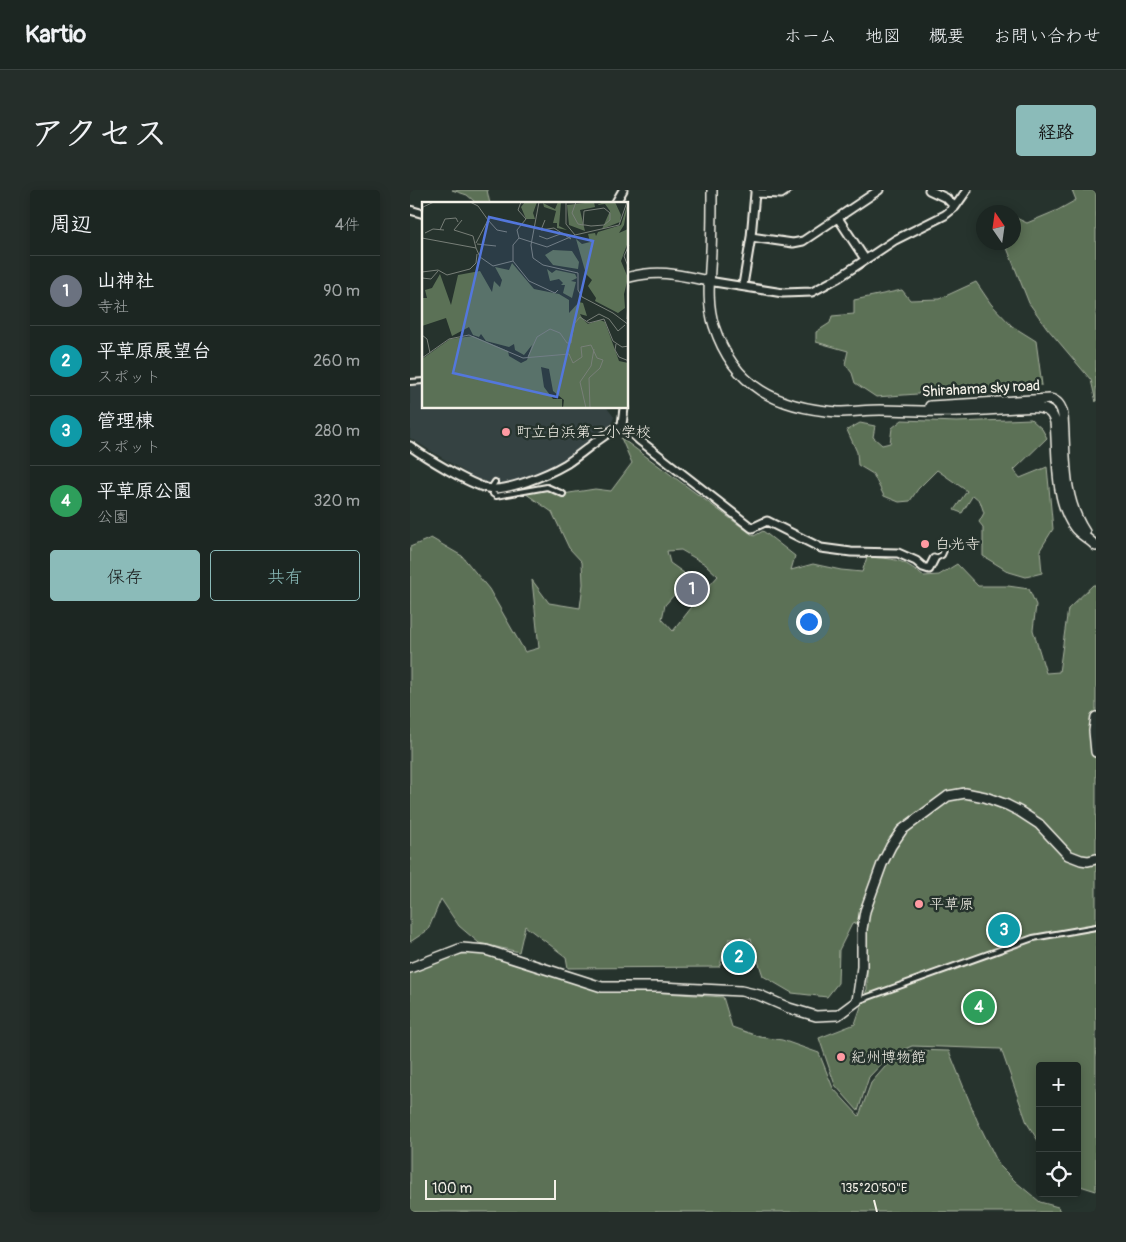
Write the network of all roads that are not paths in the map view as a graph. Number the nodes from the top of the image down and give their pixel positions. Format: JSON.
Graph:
{"nodes":[{"id":1,"x":622,"y":190,"type":"edge"},
{"id":2,"x":712,"y":190,"type":"edge"},
{"id":3,"x":787,"y":190,"type":"edge"},
{"id":4,"x":879,"y":190,"type":"edge"},
{"id":5,"x":929,"y":190,"type":"edge"},
{"id":6,"x":967,"y":190,"type":"edge"},
{"id":7,"x":755,"y":192,"type":"edge"},
{"id":8,"x":616,"y":202,"type":"edge"},
{"id":9,"x":955,"y":207,"type":"junction"},
{"id":10,"x":838,"y":218,"type":"junction"},
{"id":11,"x":750,"y":237,"type":"junction"},
{"id":12,"x":865,"y":259,"type":"junction"},
{"id":13,"x":629,"y":276,"type":"edge"},
{"id":14,"x":708,"y":281,"type":"junction"},
{"id":15,"x":743,"y":285,"type":"junction"},
{"id":16,"x":624,"y":409,"type":"edge"},
{"id":17,"x":622,"y":425,"type":"junction"},
{"id":18,"x":410,"y":446,"type":"edge"},
{"id":19,"x":493,"y":485,"type":"junction"},
{"id":20,"x":563,"y":494,"type":"dead end"},
{"id":21,"x":1094,"y":543,"type":"edge"},
{"id":22,"x":946,"y":546,"type":"dead end"},
{"id":23,"x":934,"y":560,"type":"joint"},
{"id":24,"x":1096,"y":717,"type":"edge"},
{"id":25,"x":1096,"y":752,"type":"edge"},
{"id":26,"x":1096,"y":859,"type":"edge"},
{"id":27,"x":1096,"y":927,"type":"edge"},
{"id":28,"x":410,"y":968,"type":"edge"},
{"id":29,"x":857,"y":1001,"type":"junction"}],
"edges":[{"from":1,"to":8,"type":"street"},
{"from":2,"to":14,"type":"street","name":"Shirahama sky road"},
{"from":3,"to":7,"type":"street"},
{"from":4,"to":10,"type":"street"},
{"from":5,"to":9,"type":"street"},
{"from":6,"to":9,"type":"street"},
{"from":7,"to":11,"type":"street"},
{"from":9,"to":12,"type":"street"},
{"from":10,"to":11,"type":"street"},
{"from":10,"to":12,"type":"street"},
{"from":11,"to":15,"type":"street"},
{"from":12,"to":15,"type":"street"},
{"from":13,"to":14,"type":"street"},
{"from":14,"to":15,"type":"street"},
{"from":14,"to":21,"type":"street","name":"Shirahama sky road"},
{"from":16,"to":17,"type":"street"},
{"from":17,"to":19,"type":"street"},
{"from":17,"to":23,"type":"street"},
{"from":18,"to":19,"type":"street"},
{"from":19,"to":20,"type":"lane"},
{"from":22,"to":23,"type":"lane"},
{"from":24,"to":25,"type":"street"},
{"from":26,"to":29,"type":"street"},
{"from":27,"to":29,"type":"lane"},
{"from":28,"to":29,"type":"street"}]}
